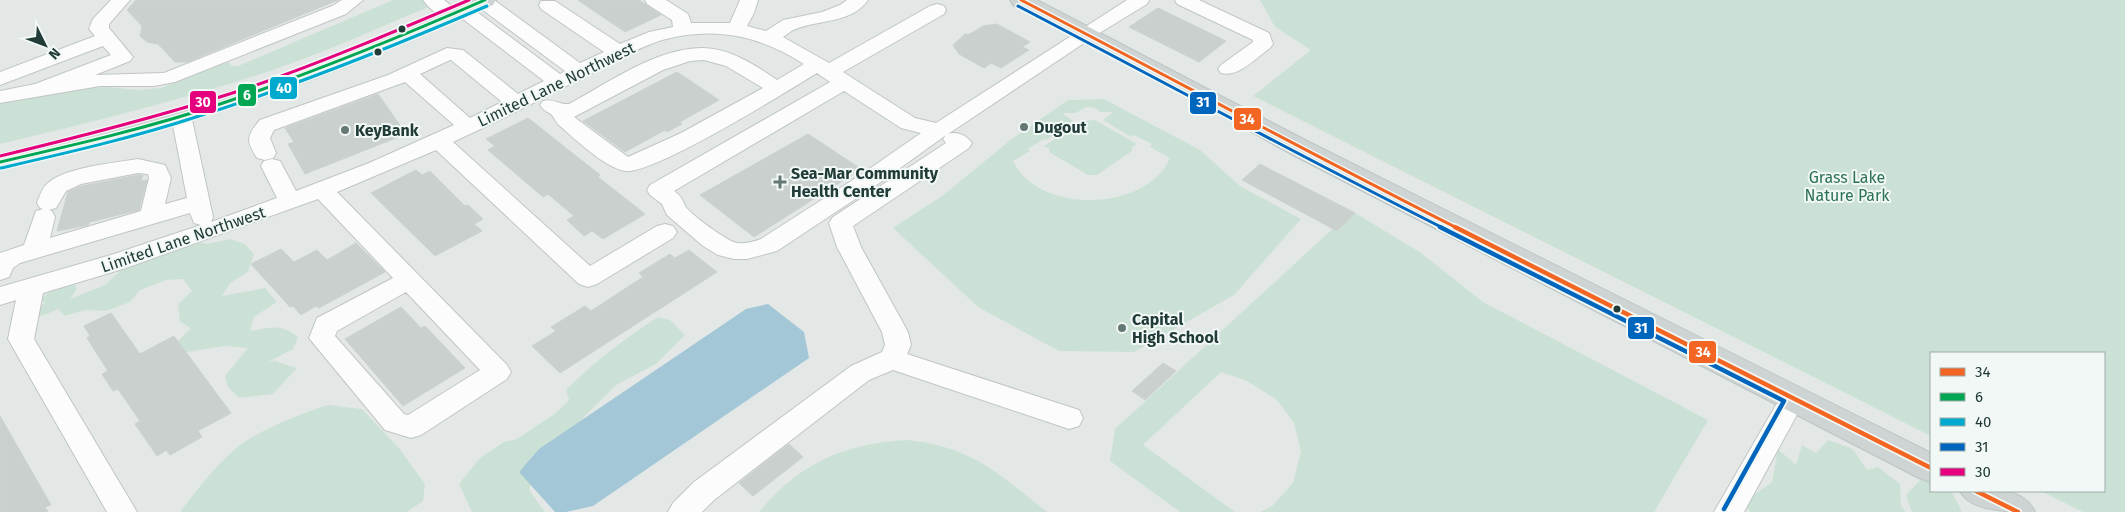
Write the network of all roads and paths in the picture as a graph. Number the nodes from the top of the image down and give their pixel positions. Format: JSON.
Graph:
{"nodes":[{"id":1,"x":121,"y":0,"type":"edge"},
{"id":2,"x":354,"y":0,"type":"edge"},
{"id":3,"x":432,"y":0,"type":"edge"},
{"id":4,"x":484,"y":0,"type":"edge"},
{"id":5,"x":654,"y":0,"type":"edge"},
{"id":6,"x":749,"y":0,"type":"edge"},
{"id":7,"x":859,"y":0,"type":"edge"},
{"id":8,"x":1021,"y":0,"type":"edge"},
{"id":9,"x":1140,"y":0,"type":"edge"},
{"id":10,"x":1184,"y":0,"type":"edge"},
{"id":11,"x":548,"y":4,"type":"dead end"},
{"id":12,"x":937,"y":10,"type":"dead end"},
{"id":13,"x":457,"y":12,"type":"junction"},
{"id":14,"x":736,"y":29,"type":"junction"},
{"id":15,"x":683,"y":31,"type":"junction"},
{"id":16,"x":1086,"y":33,"type":"junction"},
{"id":17,"x":106,"y":38,"type":"junction"},
{"id":18,"x":770,"y":38,"type":"junction"},
{"id":19,"x":618,"y":52,"type":"junction"},
{"id":20,"x":123,"y":57,"type":"junction"},
{"id":21,"x":1228,"y":69,"type":"dead end"},
{"id":22,"x":579,"y":72,"type":"junction"},
{"id":23,"x":406,"y":73,"type":"junction"},
{"id":24,"x":830,"y":73,"type":"junction"},
{"id":25,"x":0,"y":79,"type":"edge"},
{"id":26,"x":145,"y":80,"type":"junction"},
{"id":27,"x":558,"y":82,"type":"junction"},
{"id":28,"x":776,"y":88,"type":"junction"},
{"id":29,"x":40,"y":89,"type":"junction"},
{"id":30,"x":0,"y":97,"type":"edge"},
{"id":31,"x":525,"y":98,"type":"junction"},
{"id":32,"x":565,"y":112,"type":"junction"},
{"id":33,"x":181,"y":115,"type":"junction"},
{"id":34,"x":468,"y":127,"type":"junction"},
{"id":35,"x":946,"y":134,"type":"junction"},
{"id":36,"x":438,"y":140,"type":"junction"},
{"id":37,"x":0,"y":162,"type":"edge"},
{"id":38,"x":321,"y":189,"type":"junction"},
{"id":39,"x":290,"y":201,"type":"junction"},
{"id":40,"x":199,"y":202,"type":"junction"},
{"id":41,"x":151,"y":217,"type":"junction"},
{"id":42,"x":665,"y":232,"type":"dead end"},
{"id":43,"x":205,"y":233,"type":"junction"},
{"id":44,"x":34,"y":251,"type":"junction"},
{"id":45,"x":0,"y":271,"type":"edge"},
{"id":46,"x":409,"y":280,"type":"junction"},
{"id":47,"x":31,"y":289,"type":"junction"},
{"id":48,"x":0,"y":296,"type":"edge"},
{"id":49,"x":892,"y":359,"type":"junction"},
{"id":50,"x":1793,"y":398,"type":"junction"},
{"id":51,"x":1069,"y":418,"type":"dead end"},
{"id":52,"x":1930,"y":467,"type":"edge"},
{"id":53,"x":1978,"y":492,"type":"edge"},
{"id":54,"x":122,"y":512,"type":"edge"},
{"id":55,"x":683,"y":512,"type":"edge"},
{"id":56,"x":1729,"y":512,"type":"edge"},
{"id":57,"x":2018,"y":512,"type":"edge"}],
"edges":[{"from":1,"to":17,"type":"street"},
{"from":2,"to":26,"type":"street"},
{"from":3,"to":13,"type":"street"},
{"from":4,"to":13,"type":"main road"},
{"from":4,"to":22,"type":"street"},
{"from":5,"to":15,"type":"street"},
{"from":6,"to":14,"type":"street"},
{"from":7,"to":18,"type":"street"},
{"from":8,"to":16,"type":"main road"},
{"from":9,"to":16,"type":"street"},
{"from":10,"to":21,"type":"street"},
{"from":11,"to":19,"type":"street"},
{"from":12,"to":24,"type":"street"},
{"from":13,"to":27,"type":"street"},
{"from":13,"to":33,"type":"main road"},
{"from":14,"to":15,"type":"street","name":"Limited Lane Northwest"},
{"from":14,"to":18,"type":"street","name":"Limited Lane Northwest"},
{"from":15,"to":19,"type":"street","name":"Limited Lane Northwest"},
{"from":16,"to":35,"type":"street"},
{"from":16,"to":50,"type":"main road"},
{"from":17,"to":20,"type":"street"},
{"from":17,"to":25,"type":"street"},
{"from":18,"to":24,"type":"street","name":"Limited Lane Northwest"},
{"from":19,"to":22,"type":"street","name":"Limited Lane Northwest"},
{"from":20,"to":26,"type":"street"},
{"from":20,"to":29,"type":"street"},
{"from":22,"to":27,"type":"street","name":"Limited Lane Northwest"},
{"from":23,"to":31,"type":"street"},
{"from":23,"to":34,"type":"street"},
{"from":23,"to":39,"type":"street"},
{"from":24,"to":28,"type":"street"},
{"from":24,"to":35,"type":"street","name":"Limited Lane Northwest"},
{"from":24,"to":35,"type":"street"},
{"from":26,"to":29,"type":"street"},
{"from":27,"to":31,"type":"street","name":"Limited Lane Northwest"},
{"from":28,"to":32,"type":"street"},
{"from":28,"to":32,"type":"street"},
{"from":29,"to":30,"type":"street"},
{"from":31,"to":32,"type":"street"},
{"from":31,"to":34,"type":"street","name":"Limited Lane Northwest"},
{"from":33,"to":37,"type":"main road"},
{"from":33,"to":40,"type":"street"},
{"from":34,"to":36,"type":"street","name":"Limited Lane Northwest"},
{"from":35,"to":49,"type":"street"},
{"from":36,"to":38,"type":"street","name":"Limited Lane Northwest"},
{"from":36,"to":42,"type":"street"},
{"from":38,"to":39,"type":"street","name":"Limited Lane Northwest"},
{"from":38,"to":46,"type":"street"},
{"from":39,"to":43,"type":"street","name":"Limited Lane Northwest"},
{"from":40,"to":41,"type":"street"},
{"from":40,"to":43,"type":"street"},
{"from":41,"to":44,"type":"street"},
{"from":41,"to":44,"type":"street"},
{"from":43,"to":47,"type":"street","name":"Limited Lane Northwest"},
{"from":44,"to":45,"type":"street"},
{"from":46,"to":46,"type":"street"},
{"from":47,"to":48,"type":"street","name":"Limited Lane Northwest"},
{"from":47,"to":54,"type":"street"},
{"from":49,"to":51,"type":"street"},
{"from":49,"to":55,"type":"street"},
{"from":50,"to":52,"type":"main road"},
{"from":50,"to":56,"type":"street"},
{"from":53,"to":57,"type":"main road"}]}
